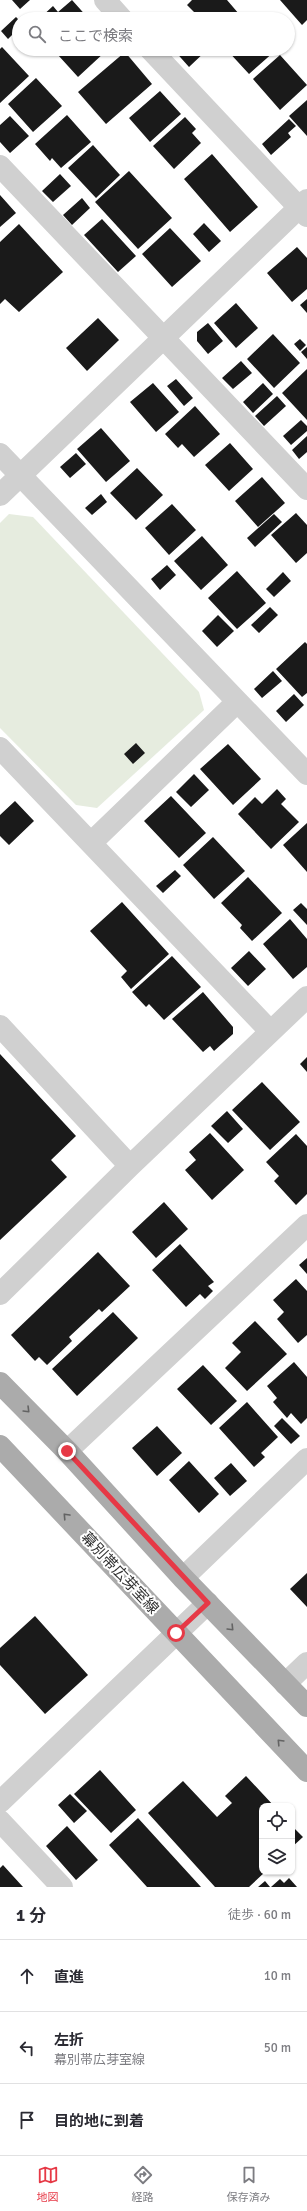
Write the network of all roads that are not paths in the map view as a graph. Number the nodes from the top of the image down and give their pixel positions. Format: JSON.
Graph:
{"nodes":[{"id":1,"x":104,"y":0,"type":"edge"},
{"id":2,"x":115,"y":12,"type":"edge"},
{"id":3,"x":157,"y":56,"type":"edge"},
{"id":4,"x":0,"y":166,"type":"edge"},
{"id":5,"x":304,"y":208,"type":"edge"},
{"id":6,"x":162,"y":338,"type":"junction"},
{"id":7,"x":0,"y":454,"type":"edge"},
{"id":8,"x":21,"y":476,"type":"junction"},
{"id":9,"x":307,"y":489,"type":"edge"},
{"id":10,"x":0,"y":495,"type":"edge"},
{"id":11,"x":237,"y":702,"type":"junction"},
{"id":12,"x":0,"y":748,"type":"edge"},
{"id":13,"x":307,"y":774,"type":"edge"},
{"id":14,"x":91,"y":843,"type":"junction"},
{"id":15,"x":307,"y":996,"type":"edge"},
{"id":16,"x":0,"y":1026,"type":"edge"},
{"id":17,"x":270,"y":1031,"type":"junction"},
{"id":18,"x":130,"y":1166,"type":"junction"},
{"id":19,"x":307,"y":1225,"type":"edge"},
{"id":20,"x":0,"y":1294,"type":"edge"},
{"id":21,"x":0,"y":1383,"type":"edge"},
{"id":22,"x":0,"y":1446,"type":"edge"},
{"id":23,"x":67,"y":1451,"type":"junction"},
{"id":24,"x":307,"y":1459,"type":"edge"},
{"id":25,"x":183,"y":1578,"type":"junction"},
{"id":26,"x":208,"y":1603,"type":"junction"},
{"id":27,"x":176,"y":1633,"type":"junction"},
{"id":28,"x":307,"y":1663,"type":"edge"},
{"id":29,"x":286,"y":1684,"type":"junction"},
{"id":30,"x":307,"y":1706,"type":"edge"},
{"id":31,"x":307,"y":1771,"type":"edge"},
{"id":32,"x":0,"y":1802,"type":"edge"},
{"id":33,"x":0,"y":1821,"type":"edge"},
{"id":34,"x":62,"y":1887,"type":"edge"}],
"edges":[{"from":1,"to":2,"type":"street"},
{"from":3,"to":5,"type":"street"},
{"from":4,"to":6,"type":"street"},
{"from":5,"to":6,"type":"street"},
{"from":6,"to":8,"type":"street"},
{"from":6,"to":9,"type":"street"},
{"from":7,"to":8,"type":"street"},
{"from":8,"to":10,"type":"street"},
{"from":8,"to":11,"type":"street"},
{"from":11,"to":13,"type":"street"},
{"from":11,"to":14,"type":"street"},
{"from":12,"to":14,"type":"street"},
{"from":14,"to":17,"type":"street"},
{"from":15,"to":17,"type":"street"},
{"from":16,"to":18,"type":"street"},
{"from":17,"to":18,"type":"street"},
{"from":18,"to":20,"type":"street"},
{"from":19,"to":23,"type":"street"},
{"from":21,"to":23,"type":"main road","one_way":true},
{"from":27,"to":22,"type":"main road","name":"幕別帯広芽室線","one_way":true},
{"from":23,"to":25,"type":"main road"},
{"from":24,"to":25,"type":"street"},
{"from":25,"to":26,"type":"main road"},
{"from":26,"to":27,"type":"street"},
{"from":26,"to":29,"type":"main road","one_way":true},
{"from":31,"to":27,"type":"main road","name":"幕別帯広芽室線","one_way":true},
{"from":27,"to":32,"type":"street"},
{"from":28,"to":29,"type":"street"},
{"from":29,"to":30,"type":"main road"},
{"from":33,"to":34,"type":"street"}]}
